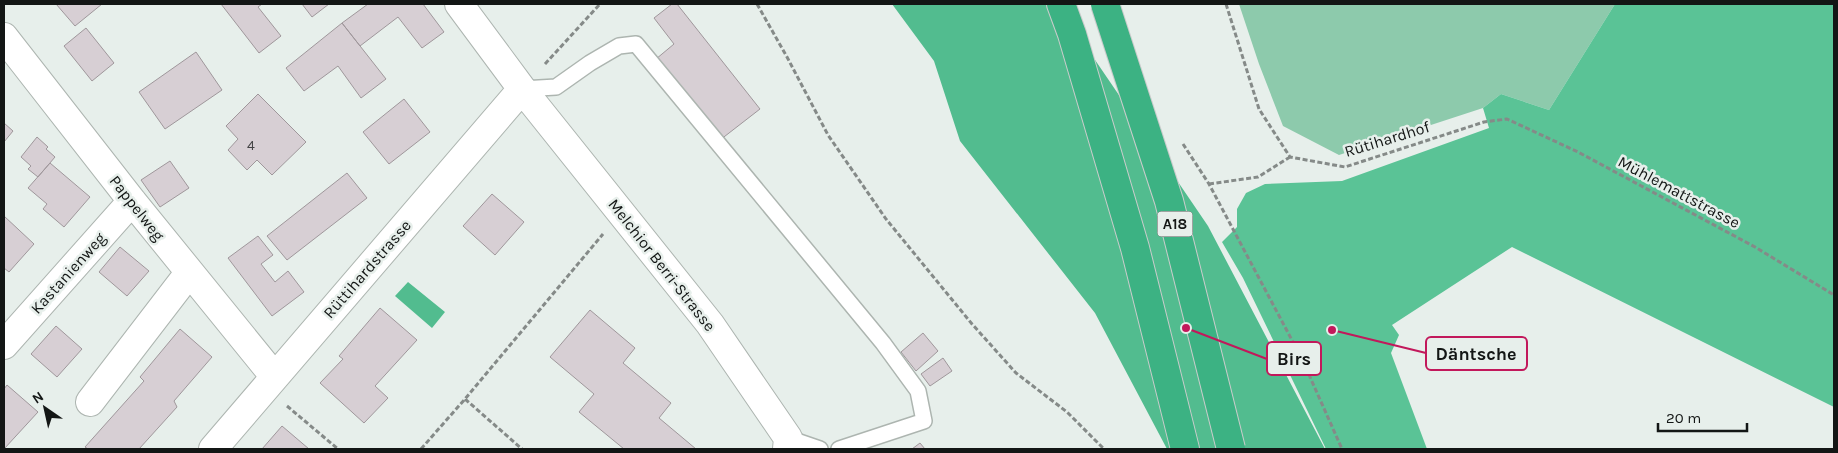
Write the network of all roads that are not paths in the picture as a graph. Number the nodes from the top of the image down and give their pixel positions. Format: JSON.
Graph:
{"nodes":[{"id":1,"x":459,"y":4,"type":"edge"},
{"id":2,"x":1061,"y":4,"type":"edge"},
{"id":3,"x":1105,"y":4,"type":"edge"},
{"id":4,"x":4,"y":37,"type":"edge"},
{"id":5,"x":522,"y":89,"type":"junction"},
{"id":6,"x":132,"y":201,"type":"junction"},
{"id":7,"x":189,"y":273,"type":"junction"},
{"id":8,"x":4,"y":345,"type":"edge"},
{"id":9,"x":270,"y":382,"type":"junction"},
{"id":10,"x":90,"y":402,"type":"dead end"},
{"id":11,"x":787,"y":444,"type":"edge"},
{"id":12,"x":213,"y":449,"type":"edge"},
{"id":13,"x":820,"y":449,"type":"edge"},
{"id":14,"x":839,"y":449,"type":"edge"},
{"id":15,"x":1185,"y":449,"type":"edge"},
{"id":16,"x":1231,"y":449,"type":"edge"}],
"edges":[{"from":1,"to":5,"type":"street","name":"Melchior Berri-Strasse"},
{"from":2,"to":15,"type":"highway"},
{"from":3,"to":16,"type":"highway","number":"A18","bridge":true},
{"from":4,"to":6,"type":"street","name":"Pappelweg"},
{"from":5,"to":9,"type":"street","name":"Rüttihardstrasse"},
{"from":5,"to":11,"type":"street","name":"Melchior Berri-Strasse"},
{"from":5,"to":14,"type":"lane"},
{"from":6,"to":7,"type":"street","name":"Pappelweg"},
{"from":6,"to":8,"type":"street","name":"Kastanienweg"},
{"from":7,"to":9,"type":"street","name":"Pappelweg"},
{"from":7,"to":10,"type":"street"},
{"from":9,"to":12,"type":"street","name":"Rüttihardstrasse"},
{"from":11,"to":13,"type":"lane"}]}
